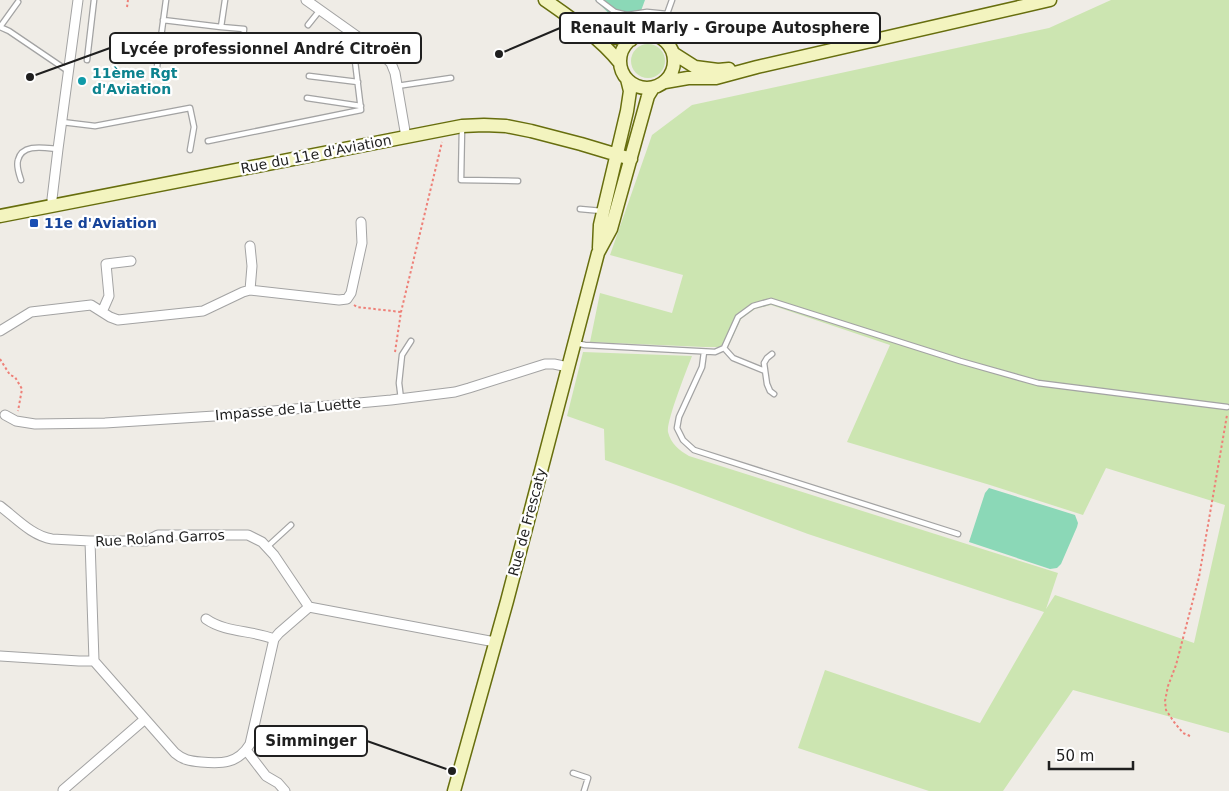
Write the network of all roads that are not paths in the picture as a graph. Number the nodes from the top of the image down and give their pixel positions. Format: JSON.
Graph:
{"nodes":[{"id":1,"x":78,"y":0,"type":"edge"},
{"id":2,"x":94,"y":0,"type":"edge"},
{"id":3,"x":166,"y":0,"type":"edge"},
{"id":4,"x":224,"y":0,"type":"edge"},
{"id":5,"x":306,"y":0,"type":"edge"},
{"id":6,"x":545,"y":0,"type":"edge"},
{"id":7,"x":599,"y":0,"type":"edge"},
{"id":8,"x":672,"y":0,"type":"edge"},
{"id":9,"x":1050,"y":0,"type":"edge"},
{"id":10,"x":18,"y":2,"type":"dead end"},
{"id":11,"x":320,"y":10,"type":"junction"},
{"id":12,"x":568,"y":16,"type":"junction"},
{"id":13,"x":163,"y":20,"type":"junction"},
{"id":14,"x":308,"y":25,"type":"dead end"},
{"id":15,"x":0,"y":27,"type":"edge"},
{"id":16,"x":221,"y":27,"type":"junction"},
{"id":17,"x":631,"y":40,"type":"junction"},
{"id":18,"x":363,"y":41,"type":"junction"},
{"id":19,"x":242,"y":52,"type":"dead end"},
{"id":20,"x":673,"y":53,"type":"junction"},
{"id":21,"x":87,"y":60,"type":"dead end"},
{"id":22,"x":620,"y":63,"type":"junction"},
{"id":23,"x":158,"y":67,"type":"dead end"},
{"id":24,"x":757,"y":67,"type":"junction"},
{"id":25,"x":68,"y":71,"type":"junction"},
{"id":26,"x":309,"y":76,"type":"dead end"},
{"id":27,"x":451,"y":78,"type":"dead end"},
{"id":28,"x":627,"y":79,"type":"junction"},
{"id":29,"x":358,"y":82,"type":"junction"},
{"id":30,"x":659,"y":85,"type":"junction"},
{"id":31,"x":397,"y":86,"type":"junction"},
{"id":32,"x":307,"y":98,"type":"dead end"},
{"id":33,"x":361,"y":106,"type":"junction"},
{"id":34,"x":61,"y":122,"type":"junction"},
{"id":35,"x":462,"y":126,"type":"junction"},
{"id":36,"x":406,"y":137,"type":"junction"},
{"id":37,"x":208,"y":141,"type":"dead end"},
{"id":38,"x":58,"y":150,"type":"junction"},
{"id":39,"x":190,"y":150,"type":"dead end"},
{"id":40,"x":617,"y":155,"type":"junction"},
{"id":41,"x":631,"y":159,"type":"junction"},
{"id":42,"x":21,"y":180,"type":"dead end"},
{"id":43,"x":518,"y":181,"type":"dead end"},
{"id":44,"x":53,"y":206,"type":"junction"},
{"id":45,"x":580,"y":208,"type":"dead end"},
{"id":46,"x":609,"y":212,"type":"junction"},
{"id":47,"x":0,"y":216,"type":"edge"},
{"id":48,"x":361,"y":222,"type":"dead end"},
{"id":49,"x":250,"y":246,"type":"dead end"},
{"id":50,"x":131,"y":262,"type":"dead end"},
{"id":51,"x":250,"y":290,"type":"junction"},
{"id":52,"x":102,"y":312,"type":"junction"},
{"id":53,"x":0,"y":331,"type":"edge"},
{"id":54,"x":411,"y":341,"type":"dead end"},
{"id":55,"x":574,"y":343,"type":"junction"},
{"id":56,"x":724,"y":348,"type":"junction"},
{"id":57,"x":704,"y":352,"type":"junction"},
{"id":58,"x":772,"y":354,"type":"dead end"},
{"id":59,"x":568,"y":367,"type":"junction"},
{"id":60,"x":765,"y":371,"type":"junction"},
{"id":61,"x":774,"y":394,"type":"dead end"},
{"id":62,"x":400,"y":399,"type":"junction"},
{"id":63,"x":1227,"y":407,"type":"road end"},
{"id":64,"x":5,"y":415,"type":"dead end"},
{"id":65,"x":0,"y":506,"type":"edge"},
{"id":66,"x":291,"y":526,"type":"dead end"},
{"id":67,"x":958,"y":534,"type":"dead end"},
{"id":68,"x":90,"y":541,"type":"junction"},
{"id":69,"x":267,"y":547,"type":"junction"},
{"id":70,"x":309,"y":607,"type":"junction"},
{"id":71,"x":206,"y":619,"type":"dead end"},
{"id":72,"x":274,"y":639,"type":"junction"},
{"id":73,"x":495,"y":642,"type":"junction"},
{"id":74,"x":0,"y":656,"type":"edge"},
{"id":75,"x":94,"y":661,"type":"junction"},
{"id":76,"x":145,"y":719,"type":"junction"},
{"id":77,"x":246,"y":750,"type":"junction"},
{"id":78,"x":573,"y":773,"type":"dead end"},
{"id":79,"x":63,"y":790,"type":"edge"},
{"id":80,"x":285,"y":791,"type":"edge"},
{"id":81,"x":454,"y":791,"type":"edge"},
{"id":82,"x":584,"y":791,"type":"edge"}],
"edges":[{"from":1,"to":25,"type":"street"},
{"from":2,"to":21,"type":"lane"},
{"from":3,"to":13,"type":"lane"},
{"from":4,"to":16,"type":"lane"},
{"from":5,"to":11,"type":"street"},
{"from":6,"to":12,"type":"street"},
{"from":7,"to":8,"type":"lane"},
{"from":9,"to":24,"type":"street"},
{"from":10,"to":15,"type":"lane"},
{"from":11,"to":14,"type":"lane"},
{"from":11,"to":18,"type":"street"},
{"from":12,"to":17,"type":"street"},
{"from":12,"to":22,"type":"street"},
{"from":13,"to":16,"type":"lane"},
{"from":13,"to":23,"type":"lane"},
{"from":15,"to":25,"type":"lane"},
{"from":16,"to":19,"type":"lane"},
{"from":17,"to":20,"type":"street"},
{"from":17,"to":22,"type":"street"},
{"from":18,"to":29,"type":"lane"},
{"from":18,"to":31,"type":"street"},
{"from":20,"to":24,"type":"street"},
{"from":20,"to":30,"type":"street"},
{"from":22,"to":28,"type":"street"},
{"from":24,"to":30,"type":"street"},
{"from":25,"to":34,"type":"street"},
{"from":26,"to":29,"type":"lane"},
{"from":27,"to":31,"type":"lane"},
{"from":28,"to":30,"type":"street"},
{"from":28,"to":40,"type":"street","name":"Rue de Frescaty"},
{"from":29,"to":33,"type":"lane"},
{"from":30,"to":41,"type":"street","name":"Rue de Frescaty"},
{"from":31,"to":36,"type":"street"},
{"from":32,"to":33,"type":"lane"},
{"from":33,"to":37,"type":"lane"},
{"from":34,"to":38,"type":"street"},
{"from":34,"to":39,"type":"lane"},
{"from":35,"to":36,"type":"street","name":"Rue du 11e d'Aviation"},
{"from":35,"to":40,"type":"street","name":"Rue du 11e d'Aviation"},
{"from":35,"to":43,"type":"lane"},
{"from":36,"to":44,"type":"street","name":"Rue du 11e d'Aviation"},
{"from":38,"to":42,"type":"lane"},
{"from":38,"to":44,"type":"street"},
{"from":40,"to":41,"type":"street","name":"Rue du 11e d'Aviation"},
{"from":40,"to":46,"type":"street","name":"Rue de Frescaty"},
{"from":41,"to":46,"type":"street","name":"Rue de Frescaty"},
{"from":44,"to":47,"type":"street","name":"Rue du 11e d'Aviation"},
{"from":45,"to":46,"type":"lane"},
{"from":46,"to":55,"type":"street","name":"Rue de Frescaty"},
{"from":48,"to":51,"type":"street"},
{"from":49,"to":51,"type":"street"},
{"from":50,"to":52,"type":"street"},
{"from":51,"to":52,"type":"street"},
{"from":52,"to":53,"type":"street"},
{"from":54,"to":62,"type":"lane"},
{"from":55,"to":57,"type":"lane"},
{"from":55,"to":59,"type":"street","name":"Rue de Frescaty"},
{"from":56,"to":57,"type":"lane"},
{"from":56,"to":60,"type":"lane"},
{"from":56,"to":63,"type":"lane"},
{"from":57,"to":67,"type":"lane"},
{"from":58,"to":60,"type":"lane"},
{"from":59,"to":62,"type":"street","name":"Impasse de la Luette"},
{"from":59,"to":73,"type":"street","name":"Rue de Frescaty"},
{"from":60,"to":61,"type":"lane"},
{"from":62,"to":64,"type":"street","name":"Impasse de la Luette"},
{"from":65,"to":68,"type":"street","name":"Rue Roland Garros"},
{"from":66,"to":69,"type":"lane"},
{"from":68,"to":69,"type":"street","name":"Rue Roland Garros"},
{"from":68,"to":75,"type":"street"},
{"from":69,"to":70,"type":"street","name":"Rue Roland Garros"},
{"from":70,"to":72,"type":"street"},
{"from":70,"to":73,"type":"street"},
{"from":71,"to":72,"type":"street"},
{"from":72,"to":77,"type":"street"},
{"from":73,"to":81,"type":"street","name":"Rue de Frescaty"},
{"from":74,"to":75,"type":"street"},
{"from":75,"to":76,"type":"street"},
{"from":76,"to":77,"type":"street"},
{"from":76,"to":79,"type":"street"},
{"from":77,"to":80,"type":"street"},
{"from":78,"to":82,"type":"lane"}]}
